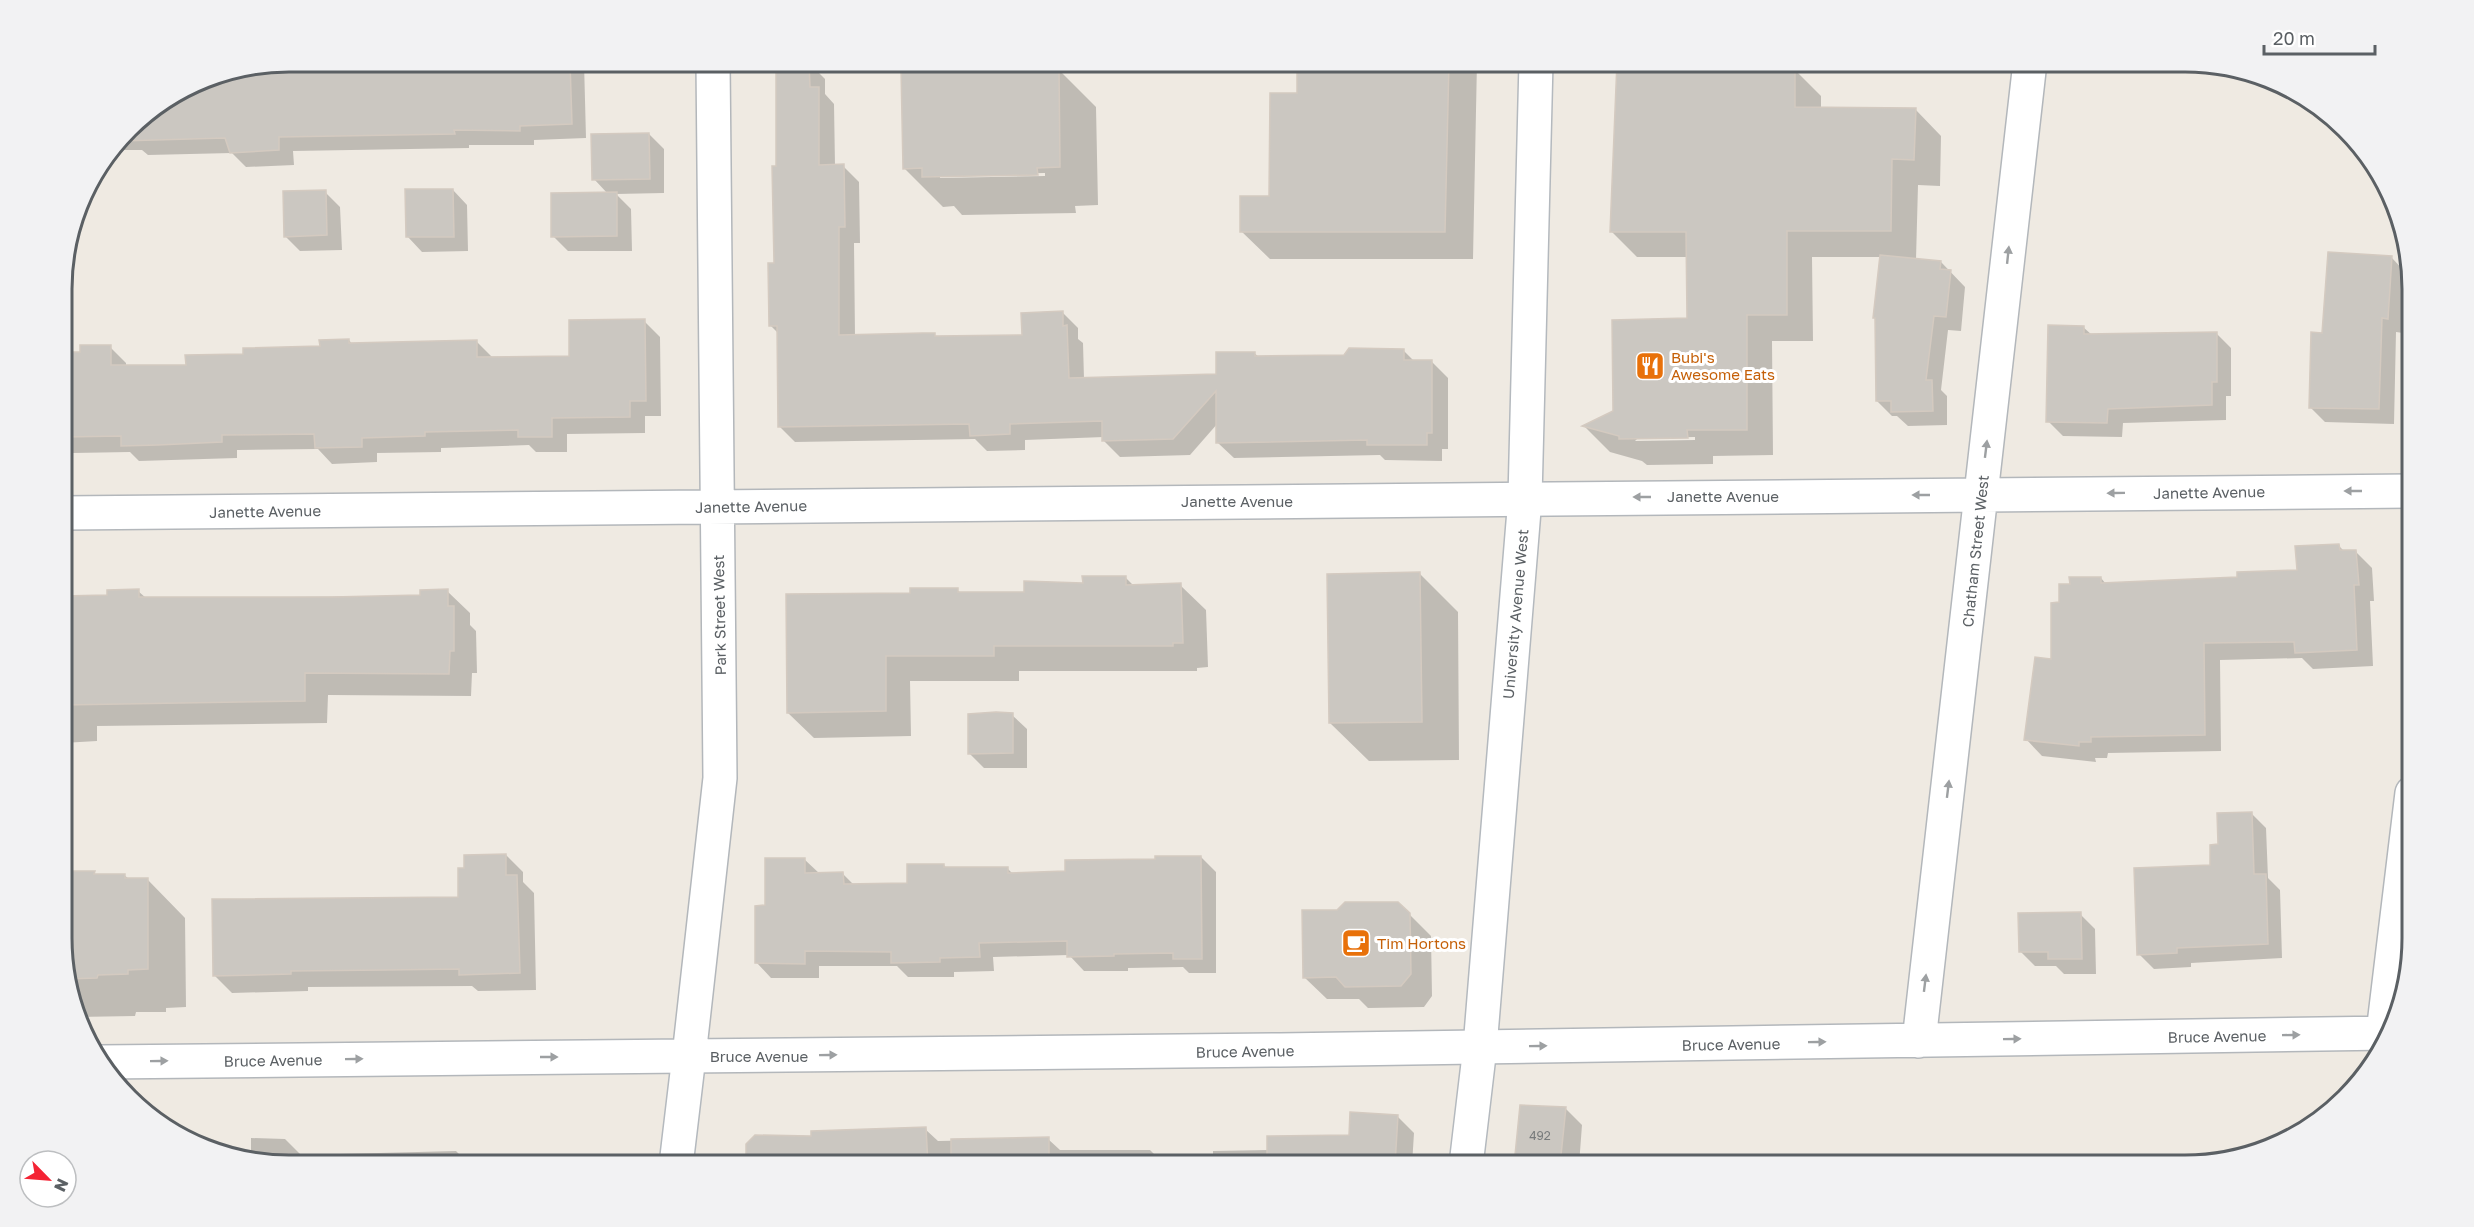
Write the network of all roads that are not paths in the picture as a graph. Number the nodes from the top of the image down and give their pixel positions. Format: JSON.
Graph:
{"nodes":[{"id":1,"x":713,"y":72,"type":"edge"},
{"id":2,"x":1536,"y":72,"type":"edge"},
{"id":3,"x":2029,"y":72,"type":"edge"},
{"id":4,"x":2402,"y":491,"type":"edge"},
{"id":5,"x":1981,"y":494,"type":"junction"},
{"id":6,"x":1525,"y":498,"type":"junction"},
{"id":7,"x":718,"y":506,"type":"junction"},
{"id":8,"x":72,"y":513,"type":"edge"},
{"id":9,"x":2402,"y":889,"type":"edge"},
{"id":10,"x":2389,"y":1013,"type":"edge"},
{"id":11,"x":2380,"y":1033,"type":"edge"},
{"id":12,"x":1919,"y":1041,"type":"junction"},
{"id":13,"x":1480,"y":1047,"type":"junction"},
{"id":14,"x":689,"y":1056,"type":"junction"},
{"id":15,"x":111,"y":1062,"type":"edge"},
{"id":16,"x":677,"y":1155,"type":"edge"},
{"id":17,"x":1467,"y":1155,"type":"edge"}],
"edges":[{"from":1,"to":7,"type":"street","name":"Park Street West"},
{"from":2,"to":6,"type":"street","name":"University Avenue West"},
{"from":5,"to":3,"type":"street","name":"Chatham Street West","one_way":true},
{"from":4,"to":5,"type":"street","name":"Janette Avenue","one_way":true},
{"from":5,"to":6,"type":"street","name":"Janette Avenue","one_way":true},
{"from":12,"to":5,"type":"street","name":"Chatham Street West","one_way":true},
{"from":6,"to":7,"type":"street","name":"Janette Avenue"},
{"from":6,"to":13,"type":"street","name":"University Avenue West"},
{"from":7,"to":8,"type":"street","name":"Janette Avenue"},
{"from":7,"to":14,"type":"street","name":"Park Street West"},
{"from":9,"to":10,"type":"street"},
{"from":12,"to":11,"type":"street","name":"Bruce Avenue","one_way":true},
{"from":13,"to":12,"type":"street","name":"Bruce Avenue","one_way":true},
{"from":14,"to":13,"type":"street","name":"Bruce Avenue","one_way":true},
{"from":13,"to":17,"type":"street","name":"University Avenue West"},
{"from":15,"to":14,"type":"street","name":"Bruce Avenue","one_way":true},
{"from":14,"to":16,"type":"street","name":"Park Street West"}]}
